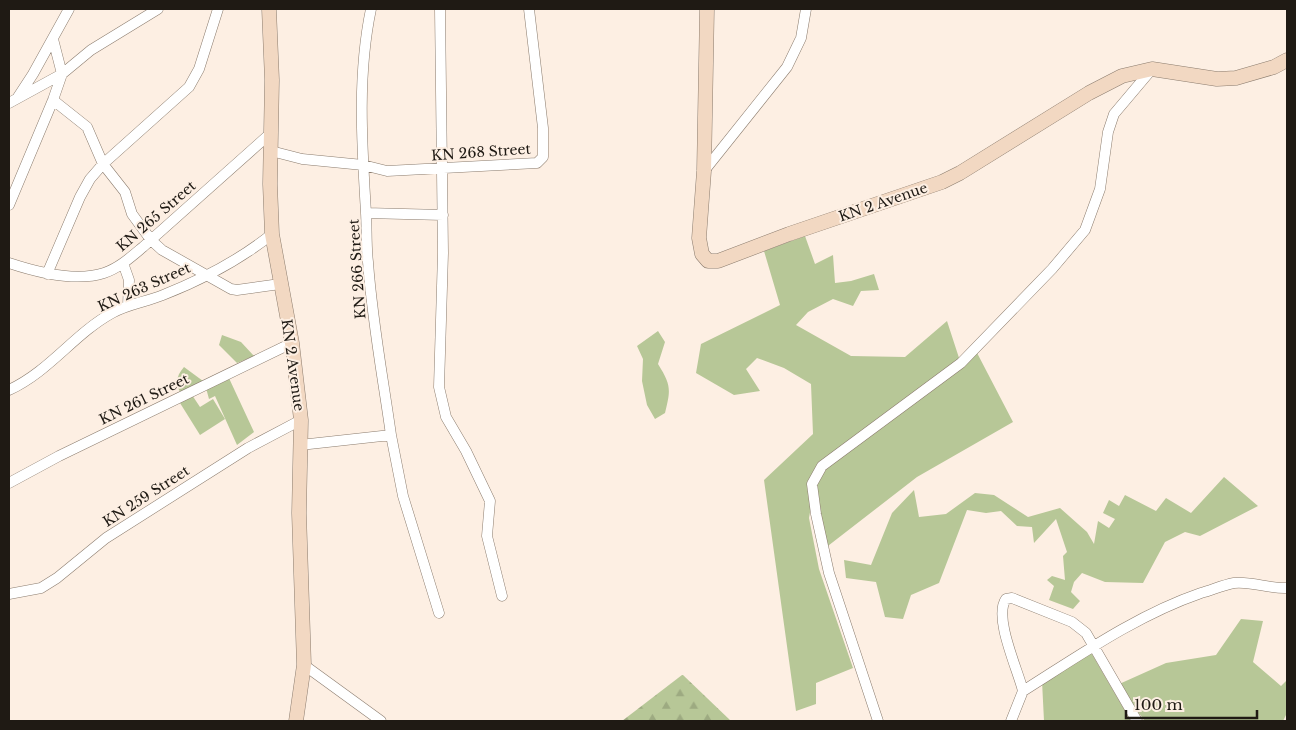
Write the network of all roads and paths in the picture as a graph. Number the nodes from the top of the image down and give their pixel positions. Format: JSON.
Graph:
{"nodes":[{"id":1,"x":158,"y":9,"type":"edge"},
{"id":2,"x":218,"y":9,"type":"edge"},
{"id":3,"x":269,"y":9,"type":"edge"},
{"id":4,"x":371,"y":9,"type":"edge"},
{"id":5,"x":440,"y":9,"type":"edge"},
{"id":6,"x":530,"y":9,"type":"edge"},
{"id":7,"x":707,"y":9,"type":"edge"},
{"id":8,"x":806,"y":9,"type":"edge"},
{"id":9,"x":65,"y":11,"type":"edge"},
{"id":10,"x":53,"y":38,"type":"junction"},
{"id":11,"x":1287,"y":60,"type":"edge"},
{"id":12,"x":1152,"y":70,"type":"junction"},
{"id":13,"x":62,"y":74,"type":"junction"},
{"id":14,"x":54,"y":100,"type":"junction"},
{"id":15,"x":12,"y":101,"type":"edge"},
{"id":16,"x":272,"y":132,"type":"junction"},
{"id":17,"x":271,"y":151,"type":"junction"},
{"id":18,"x":103,"y":164,"type":"junction"},
{"id":19,"x":363,"y":165,"type":"junction"},
{"id":20,"x":443,"y":168,"type":"junction"},
{"id":21,"x":704,"y":171,"type":"junction"},
{"id":22,"x":9,"y":205,"type":"edge"},
{"id":23,"x":366,"y":213,"type":"junction"},
{"id":24,"x":443,"y":215,"type":"junction"},
{"id":25,"x":272,"y":234,"type":"junction"},
{"id":26,"x":151,"y":240,"type":"junction"},
{"id":27,"x":124,"y":263,"type":"junction"},
{"id":28,"x":9,"y":264,"type":"edge"},
{"id":29,"x":47,"y":274,"type":"junction"},
{"id":30,"x":205,"y":275,"type":"junction"},
{"id":31,"x":280,"y":284,"type":"junction"},
{"id":32,"x":128,"y":306,"type":"junction"},
{"id":33,"x":292,"y":343,"type":"junction"},
{"id":34,"x":9,"y":390,"type":"edge"},
{"id":35,"x":301,"y":420,"type":"junction"},
{"id":36,"x":391,"y":435,"type":"junction"},
{"id":37,"x":300,"y":445,"type":"junction"},
{"id":38,"x":9,"y":483,"type":"edge"},
{"id":39,"x":1287,"y":588,"type":"edge"},
{"id":40,"x":9,"y":594,"type":"edge"},
{"id":41,"x":502,"y":596,"type":"dead end"},
{"id":42,"x":439,"y":613,"type":"dead end"},
{"id":43,"x":1094,"y":645,"type":"junction"},
{"id":44,"x":304,"y":665,"type":"junction"},
{"id":45,"x":1024,"y":691,"type":"junction"},
{"id":46,"x":296,"y":721,"type":"edge"},
{"id":47,"x":381,"y":721,"type":"edge"},
{"id":48,"x":878,"y":721,"type":"edge"},
{"id":49,"x":1011,"y":721,"type":"edge"},
{"id":50,"x":1137,"y":721,"type":"edge"}],
"edges":[{"from":1,"to":13,"type":"street"},
{"from":2,"to":18,"type":"street"},
{"from":3,"to":16,"type":"main road","name":"KN 2 Avenue"},
{"from":4,"to":19,"type":"street","name":"KN 266 Street"},
{"from":5,"to":20,"type":"street"},
{"from":6,"to":20,"type":"street","name":"KN 268 Street"},
{"from":7,"to":21,"type":"main road","name":"KN 2 Avenue"},
{"from":8,"to":21,"type":"street"},
{"from":9,"to":10,"type":"street"},
{"from":10,"to":13,"type":"street"},
{"from":10,"to":15,"type":"street"},
{"from":11,"to":12,"type":"main road","name":"KN 2 Avenue"},
{"from":12,"to":21,"type":"main road","name":"KN 2 Avenue"},
{"from":12,"to":48,"type":"street"},
{"from":13,"to":14,"type":"street"},
{"from":13,"to":15,"type":"street"},
{"from":14,"to":18,"type":"street"},
{"from":14,"to":22,"type":"street"},
{"from":16,"to":17,"type":"main road","name":"KN 2 Avenue"},
{"from":16,"to":26,"type":"street","name":"KN 265 Street"},
{"from":17,"to":19,"type":"street","name":"KN 268 Street"},
{"from":17,"to":25,"type":"main road","name":"KN 2 Avenue"},
{"from":18,"to":26,"type":"street"},
{"from":18,"to":29,"type":"street"},
{"from":19,"to":20,"type":"street","name":"KN 268 Street"},
{"from":19,"to":23,"type":"street","name":"KN 266 Street"},
{"from":20,"to":24,"type":"street"},
{"from":23,"to":24,"type":"street"},
{"from":23,"to":36,"type":"street","name":"KN 266 Street"},
{"from":24,"to":41,"type":"street"},
{"from":25,"to":30,"type":"street","name":"KN 263 Street"},
{"from":25,"to":31,"type":"main road","name":"KN 2 Avenue"},
{"from":26,"to":27,"type":"street","name":"KN 265 Street"},
{"from":26,"to":30,"type":"street"},
{"from":27,"to":29,"type":"street","name":"KN 265 Street"},
{"from":27,"to":32,"type":"street"},
{"from":28,"to":29,"type":"street","name":"KN 265 Street"},
{"from":30,"to":31,"type":"street"},
{"from":30,"to":32,"type":"street","name":"KN 263 Street"},
{"from":31,"to":33,"type":"main road","name":"KN 2 Avenue"},
{"from":32,"to":34,"type":"street","name":"KN 263 Street"},
{"from":33,"to":35,"type":"main road","name":"KN 2 Avenue"},
{"from":33,"to":38,"type":"street","name":"KN 261 Street"},
{"from":35,"to":37,"type":"main road","name":"KN 2 Avenue"},
{"from":35,"to":40,"type":"street","name":"KN 259 Street"},
{"from":36,"to":37,"type":"street"},
{"from":36,"to":42,"type":"street","name":"KN 266 Street"},
{"from":37,"to":44,"type":"main road","name":"KN 2 Avenue"},
{"from":39,"to":43,"type":"street"},
{"from":43,"to":45,"type":"street"},
{"from":43,"to":45,"type":"street"},
{"from":43,"to":50,"type":"street"},
{"from":44,"to":46,"type":"main road","name":"KN 2 Avenue"},
{"from":44,"to":47,"type":"street"},
{"from":45,"to":49,"type":"street"}]}
